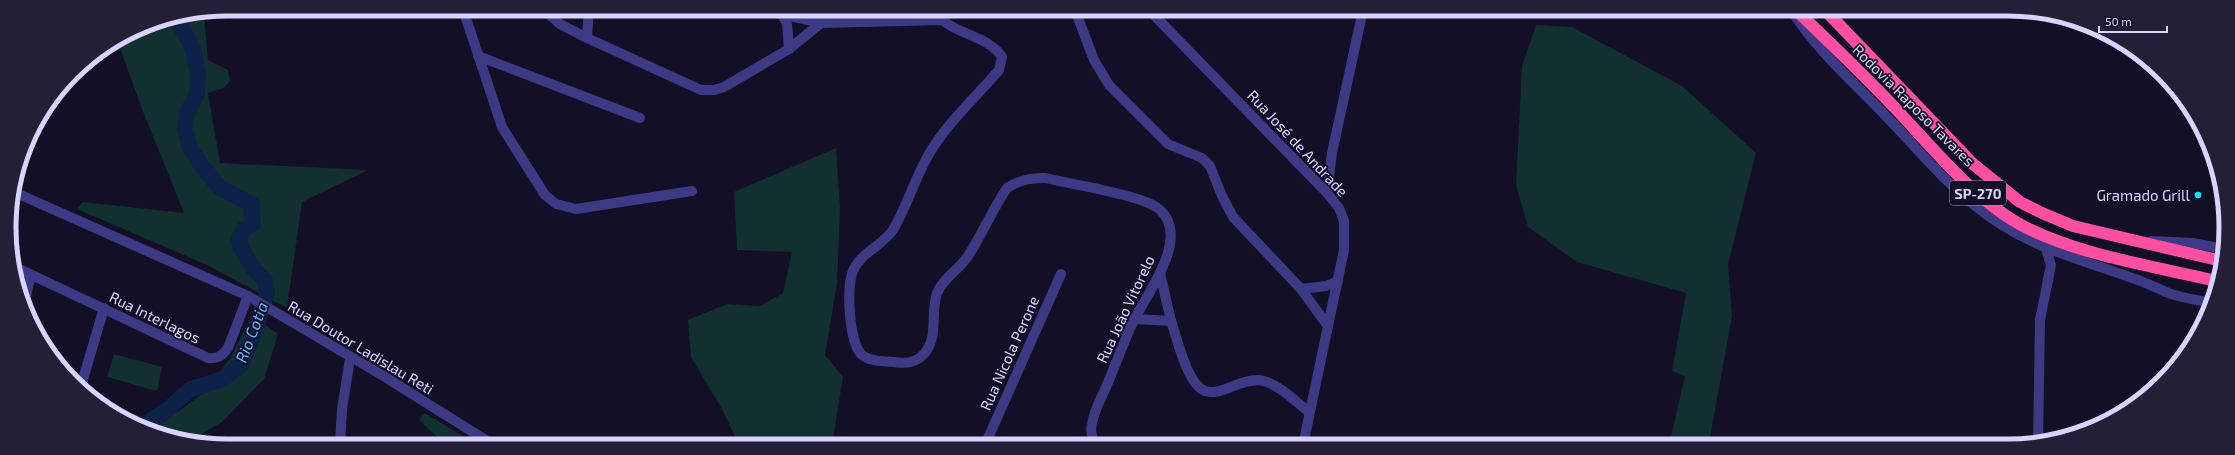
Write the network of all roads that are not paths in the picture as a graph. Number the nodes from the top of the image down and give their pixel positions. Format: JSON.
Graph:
{"nodes":[{"id":1,"x":465,"y":16,"type":"edge"},
{"id":2,"x":551,"y":16,"type":"edge"},
{"id":3,"x":589,"y":16,"type":"edge"},
{"id":4,"x":783,"y":16,"type":"joint"},
{"id":5,"x":1077,"y":16,"type":"edge"},
{"id":6,"x":1155,"y":16,"type":"edge"},
{"id":7,"x":1362,"y":16,"type":"edge"},
{"id":8,"x":1795,"y":16,"type":"edge"},
{"id":9,"x":1802,"y":16,"type":"edge"},
{"id":10,"x":1831,"y":16,"type":"edge"},
{"id":11,"x":821,"y":23,"type":"junction"},
{"id":12,"x":587,"y":38,"type":"junction"},
{"id":13,"x":790,"y":49,"type":"junction"},
{"id":14,"x":478,"y":56,"type":"junction"},
{"id":15,"x":640,"y":118,"type":"dead end"},
{"id":16,"x":692,"y":191,"type":"dead end"},
{"id":17,"x":1327,"y":193,"type":"junction"},
{"id":18,"x":19,"y":194,"type":"edge"},
{"id":19,"x":2129,"y":239,"type":"junction"},
{"id":20,"x":2218,"y":248,"type":"edge"},
{"id":21,"x":2046,"y":249,"type":"junction"},
{"id":22,"x":2066,"y":256,"type":"junction"},
{"id":23,"x":2216,"y":261,"type":"edge"},
{"id":24,"x":2051,"y":265,"type":"junction"},
{"id":25,"x":20,"y":270,"type":"edge"},
{"id":26,"x":1160,"y":273,"type":"junction"},
{"id":27,"x":1061,"y":274,"type":"dead end"},
{"id":28,"x":31,"y":275,"type":"junction"},
{"id":29,"x":2212,"y":280,"type":"edge"},
{"id":30,"x":1338,"y":281,"type":"junction"},
{"id":31,"x":1301,"y":289,"type":"junction"},
{"id":32,"x":27,"y":293,"type":"edge"},
{"id":33,"x":251,"y":298,"type":"junction"},
{"id":34,"x":2205,"y":302,"type":"edge"},
{"id":35,"x":104,"y":308,"type":"junction"},
{"id":36,"x":1135,"y":319,"type":"junction"},
{"id":37,"x":1171,"y":321,"type":"junction"},
{"id":38,"x":1328,"y":326,"type":"junction"},
{"id":39,"x":350,"y":359,"type":"junction"},
{"id":40,"x":82,"y":381,"type":"edge"},
{"id":41,"x":1310,"y":412,"type":"junction"},
{"id":42,"x":2038,"y":437,"type":"edge"},
{"id":43,"x":340,"y":439,"type":"edge"},
{"id":44,"x":484,"y":439,"type":"edge"},
{"id":45,"x":988,"y":439,"type":"edge"},
{"id":46,"x":1093,"y":439,"type":"edge"},
{"id":47,"x":1304,"y":439,"type":"edge"}],
"edges":[{"from":1,"to":14,"type":"street"},
{"from":2,"to":12,"type":"street"},
{"from":3,"to":12,"type":"street"},
{"from":4,"to":11,"type":"street"},
{"from":4,"to":13,"type":"street"},
{"from":5,"to":31,"type":"street"},
{"from":6,"to":17,"type":"street","name":"Rua José de Andrade"},
{"from":7,"to":17,"type":"street"},
{"from":8,"to":21,"type":"street"},
{"from":9,"to":29,"type":"highway","name":"Rodovia Raposo Tavares","number":"SP-270"},
{"from":10,"to":19,"type":"highway","name":"Rodovia Raposo Tavares","number":"SP-270"},
{"from":11,"to":13,"type":"street"},
{"from":11,"to":26,"type":"street","name":"Rua João Vitorelo"},
{"from":12,"to":13,"type":"street"},
{"from":14,"to":15,"type":"street"},
{"from":14,"to":16,"type":"street"},
{"from":17,"to":30,"type":"street","name":"Rua José de Andrade"},
{"from":18,"to":33,"type":"street","name":"Rua Doutor Ladislau Reti"},
{"from":19,"to":20,"type":"street"},
{"from":19,"to":23,"type":"highway","name":"Rodovia Raposo Tavares","number":"SP-270"},
{"from":21,"to":22,"type":"street"},
{"from":21,"to":24,"type":"street"},
{"from":22,"to":24,"type":"street"},
{"from":22,"to":34,"type":"street"},
{"from":24,"to":42,"type":"street"},
{"from":25,"to":28,"type":"street","name":"Rua Interlagos"},
{"from":26,"to":36,"type":"street","name":"Rua João Vitorelo"},
{"from":26,"to":37,"type":"street"},
{"from":27,"to":45,"type":"street","name":"Rua Nicola Perone"},
{"from":28,"to":32,"type":"street"},
{"from":28,"to":35,"type":"street","name":"Rua Interlagos"},
{"from":30,"to":31,"type":"street"},
{"from":30,"to":38,"type":"street","name":"Rua José de Andrade"},
{"from":31,"to":38,"type":"street"},
{"from":33,"to":35,"type":"street","name":"Rua Interlagos"},
{"from":33,"to":39,"type":"street","name":"Rua Doutor Ladislau Reti"},
{"from":35,"to":40,"type":"street"},
{"from":36,"to":37,"type":"street"},
{"from":36,"to":46,"type":"street","name":"Rua João Vitorelo"},
{"from":37,"to":41,"type":"street"},
{"from":38,"to":41,"type":"street","name":"Rua José de Andrade"},
{"from":39,"to":43,"type":"street"},
{"from":39,"to":44,"type":"street","name":"Rua Doutor Ladislau Reti"},
{"from":41,"to":47,"type":"street","name":"Rua José de Andrade"}]}
